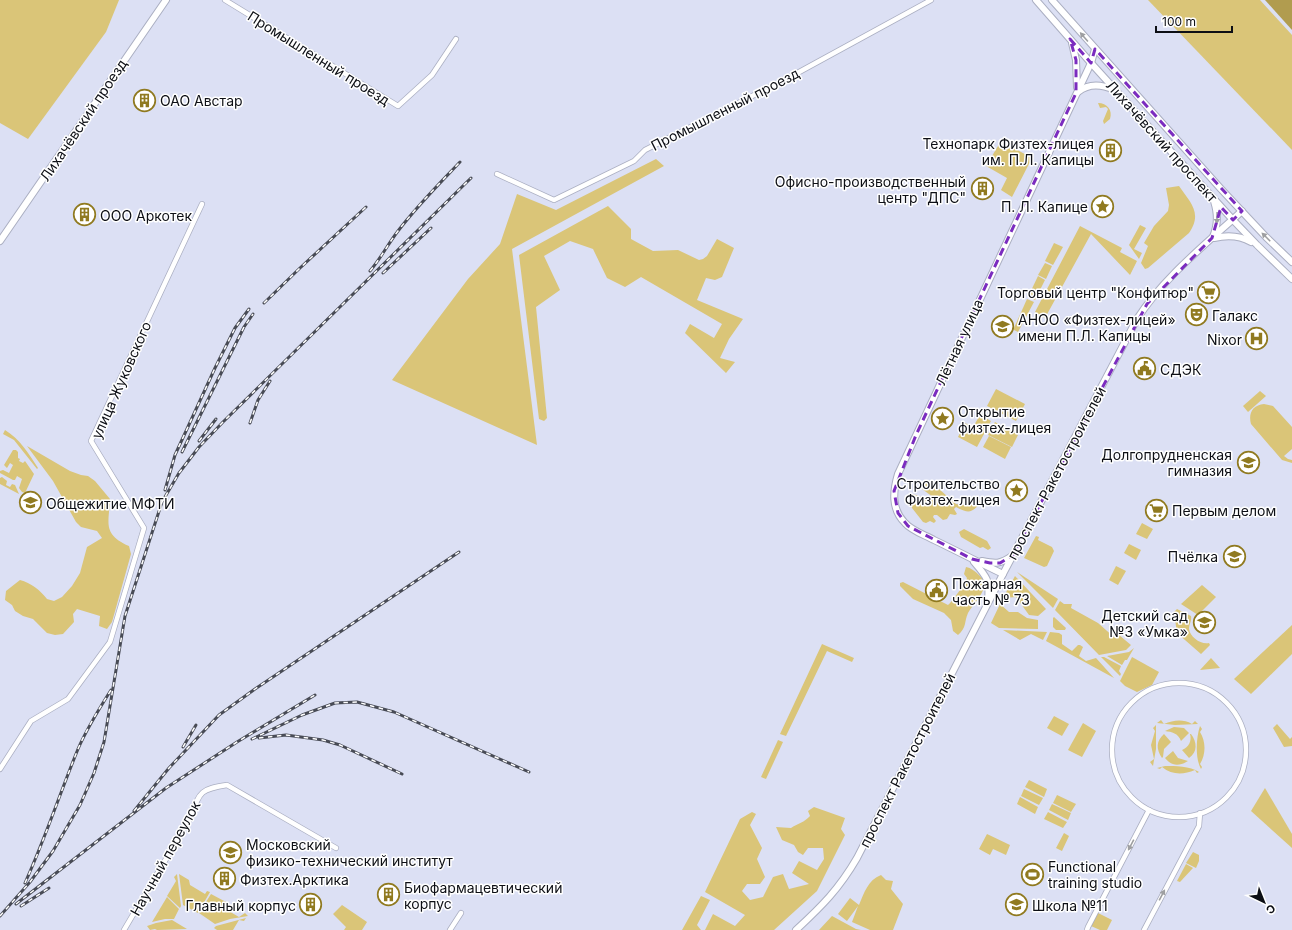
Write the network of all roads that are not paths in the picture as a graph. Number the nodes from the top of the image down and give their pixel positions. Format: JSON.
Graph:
{"nodes":[{"id":1,"x":166,"y":0,"type":"edge"},
{"id":2,"x":225,"y":0,"type":"edge"},
{"id":3,"x":931,"y":0,"type":"edge"},
{"id":4,"x":1036,"y":0,"type":"edge"},
{"id":5,"x":1052,"y":0,"type":"edge"},
{"id":6,"x":456,"y":39,"type":"dead end"},
{"id":7,"x":1070,"y":39,"type":"junction"},
{"id":8,"x":1095,"y":49,"type":"junction"},
{"id":9,"x":1091,"y":63,"type":"junction"},
{"id":10,"x":1117,"y":92,"type":"junction"},
{"id":11,"x":1076,"y":93,"type":"junction"},
{"id":12,"x":497,"y":174,"type":"dead end"},
{"id":13,"x":1214,"y":198,"type":"junction"},
{"id":14,"x":202,"y":204,"type":"dead end"},
{"id":15,"x":1242,"y":211,"type":"junction"},
{"id":16,"x":1233,"y":220,"type":"junction"},
{"id":17,"x":1212,"y":238,"type":"junction"},
{"id":18,"x":0,"y":241,"type":"edge"},
{"id":19,"x":1257,"y":245,"type":"junction"},
{"id":20,"x":1292,"y":262,"type":"edge"},
{"id":21,"x":1292,"y":279,"type":"edge"},
{"id":22,"x":1014,"y":555,"type":"junction"},
{"id":23,"x":972,"y":559,"type":"junction"},
{"id":24,"x":1003,"y":574,"type":"junction"},
{"id":25,"x":988,"y":603,"type":"junction"},
{"id":26,"x":0,"y":769,"type":"edge"},
{"id":27,"x":1149,"y":810,"type":"junction"},
{"id":28,"x":1200,"y":813,"type":"junction"},
{"id":29,"x":336,"y":848,"type":"dead end"},
{"id":30,"x":461,"y":913,"type":"dead end"},
{"id":31,"x":124,"y":930,"type":"edge"},
{"id":32,"x":450,"y":930,"type":"edge"},
{"id":33,"x":796,"y":930,"type":"edge"},
{"id":34,"x":1087,"y":930,"type":"edge"},
{"id":35,"x":1144,"y":930,"type":"edge"}],
"edges":[{"from":1,"to":18,"type":"main road","name":"Лихачёвский проезд"},
{"from":2,"to":6,"type":"street","name":"Промышленный проезд"},
{"from":3,"to":12,"type":"street","name":"Промышленный проезд"},
{"from":4,"to":7,"type":"main road","name":"Лихачёвский проспект"},
{"from":8,"to":5,"type":"main road","name":"Лихачёвский проспект","one_way":true},
{"from":7,"to":9,"type":"main road","name":"Лихачёвский проспект"},
{"from":7,"to":11,"type":"main road"},
{"from":8,"to":9,"type":"main road","name":"Лётная улица"},
{"from":8,"to":15,"type":"main road","name":"Лихачёвский проспект"},
{"from":9,"to":10,"type":"main road","name":"Лихачёвский проспект"},
{"from":9,"to":11,"type":"main road","name":"Лётная улица"},
{"from":10,"to":11,"type":"main road"},
{"from":10,"to":13,"type":"main road","name":"Лихачёвский проспект"},
{"from":11,"to":23,"type":"main road","name":"Лётная улица"},
{"from":13,"to":16,"type":"main road","name":"Лихачёвский проспект"},
{"from":13,"to":17,"type":"main road","one_way":true},
{"from":14,"to":26,"type":"street","name":"улица Жуковского"},
{"from":15,"to":16,"type":"main road","name":"проспект Ракетостроителей"},
{"from":20,"to":15,"type":"main road","name":"Лихачёвский проспект","one_way":true},
{"from":16,"to":17,"type":"main road","name":"проспект Ракетостроителей"},
{"from":16,"to":19,"type":"main road","name":"Лихачёвский проспект"},
{"from":17,"to":19,"type":"main road"},
{"from":17,"to":22,"type":"main road","name":"проспект Ракетостроителей"},
{"from":19,"to":21,"type":"main road","name":"Лихачёвский проспект"},
{"from":22,"to":23,"type":"main road"},
{"from":22,"to":24,"type":"main road","name":"проспект Ракетостроителей"},
{"from":23,"to":24,"type":"main road","name":"Лётная улица"},
{"from":23,"to":25,"type":"main road"},
{"from":24,"to":25,"type":"main road","name":"проспект Ракетостроителей"},
{"from":25,"to":33,"type":"main road","name":"проспект Ракетостроителей"},
{"from":27,"to":28,"type":"street"},
{"from":27,"to":28,"type":"street"},
{"from":27,"to":34,"type":"street","one_way":true},
{"from":35,"to":28,"type":"street","one_way":true},
{"from":29,"to":31,"type":"street","name":"Научный переулок"},
{"from":30,"to":32,"type":"street"}]}
